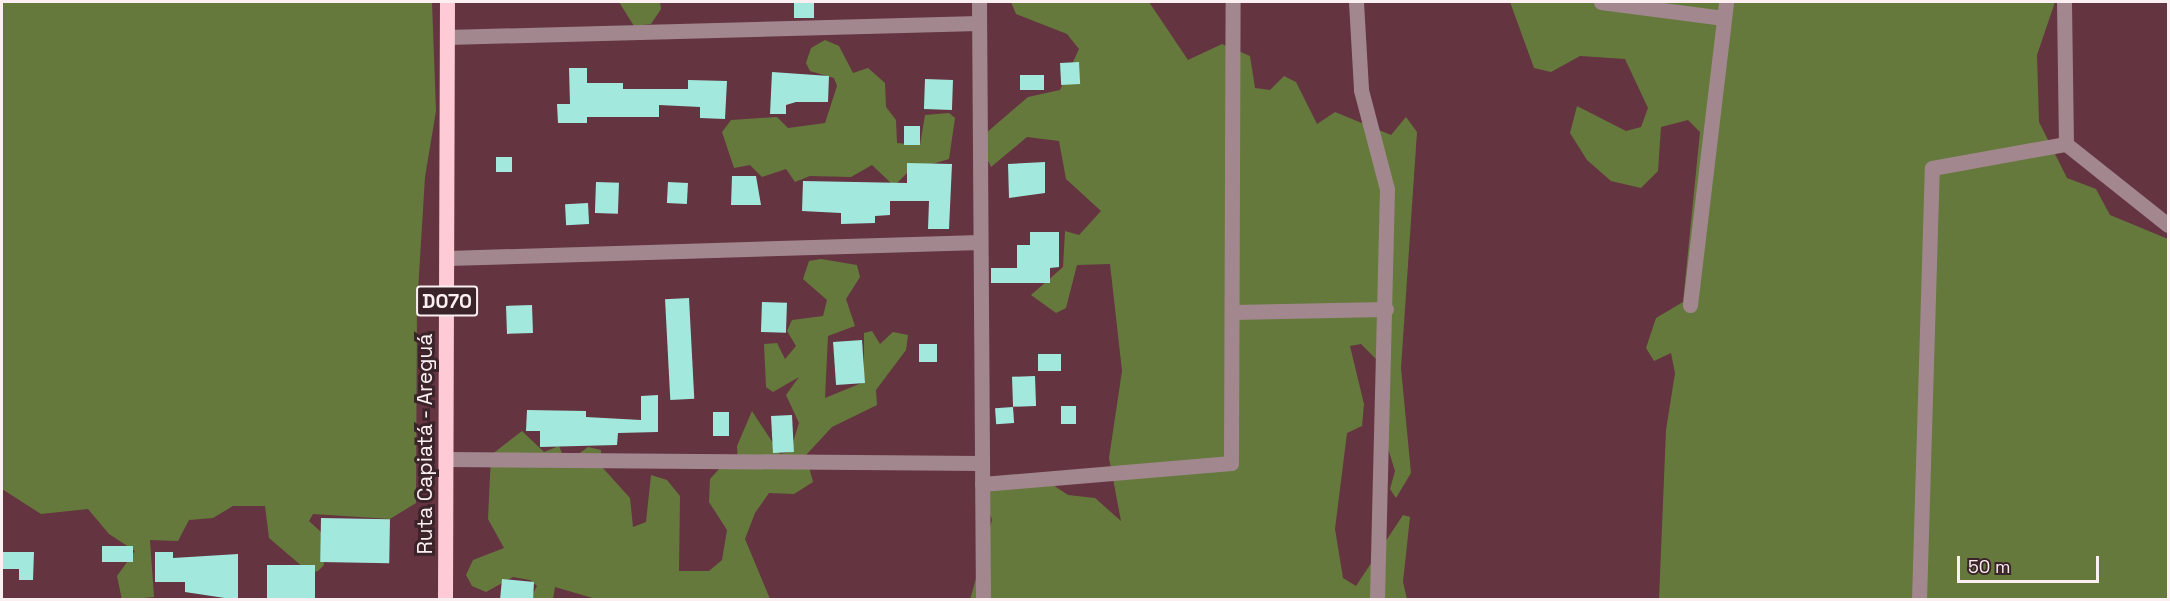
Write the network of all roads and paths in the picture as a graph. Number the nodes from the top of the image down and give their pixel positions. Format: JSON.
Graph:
{"nodes":[{"id":1,"x":447,"y":2,"type":"edge"},
{"id":2,"x":979,"y":2,"type":"edge"},
{"id":3,"x":1233,"y":2,"type":"edge"},
{"id":4,"x":1356,"y":2,"type":"edge"},
{"id":5,"x":1601,"y":2,"type":"edge"},
{"id":6,"x":1726,"y":2,"type":"edge"},
{"id":7,"x":2064,"y":2,"type":"edge"},
{"id":8,"x":1724,"y":18,"type":"junction"},
{"id":9,"x":979,"y":23,"type":"junction"},
{"id":10,"x":447,"y":37,"type":"junction"},
{"id":11,"x":2066,"y":144,"type":"junction"},
{"id":12,"x":2169,"y":225,"type":"edge"},
{"id":13,"x":980,"y":242,"type":"junction"},
{"id":14,"x":447,"y":258,"type":"junction"},
{"id":15,"x":1690,"y":305,"type":"dead end"},
{"id":16,"x":1386,"y":309,"type":"junction"},
{"id":17,"x":1232,"y":312,"type":"junction"},
{"id":18,"x":447,"y":459,"type":"junction"},
{"id":19,"x":982,"y":463,"type":"junction"},
{"id":20,"x":982,"y":484,"type":"junction"},
{"id":21,"x":445,"y":600,"type":"edge"},
{"id":22,"x":982,"y":600,"type":"edge"},
{"id":23,"x":1377,"y":600,"type":"edge"},
{"id":24,"x":1919,"y":600,"type":"edge"}],
"edges":[{"from":1,"to":10,"type":"main road","name":"Ruta Capiatá - Areguá","number":"D070"},
{"from":2,"to":9,"type":"street"},
{"from":3,"to":17,"type":"street"},
{"from":4,"to":16,"type":"street"},
{"from":5,"to":8,"type":"street"},
{"from":6,"to":8,"type":"street"},
{"from":7,"to":11,"type":"street"},
{"from":8,"to":15,"type":"street"},
{"from":9,"to":10,"type":"street"},
{"from":9,"to":13,"type":"street"},
{"from":10,"to":14,"type":"main road","name":"Ruta Capiatá - Areguá","number":"D070"},
{"from":11,"to":12,"type":"street"},
{"from":11,"to":24,"type":"street"},
{"from":13,"to":14,"type":"street"},
{"from":13,"to":19,"type":"street"},
{"from":14,"to":18,"type":"main road","name":"Ruta Capiatá - Areguá","number":"D070"},
{"from":16,"to":17,"type":"street"},
{"from":16,"to":23,"type":"street"},
{"from":17,"to":20,"type":"street"},
{"from":18,"to":19,"type":"street"},
{"from":18,"to":21,"type":"main road","name":"Ruta Capiatá - Areguá","number":"D070"},
{"from":19,"to":20,"type":"street"},
{"from":20,"to":22,"type":"street"}]}
